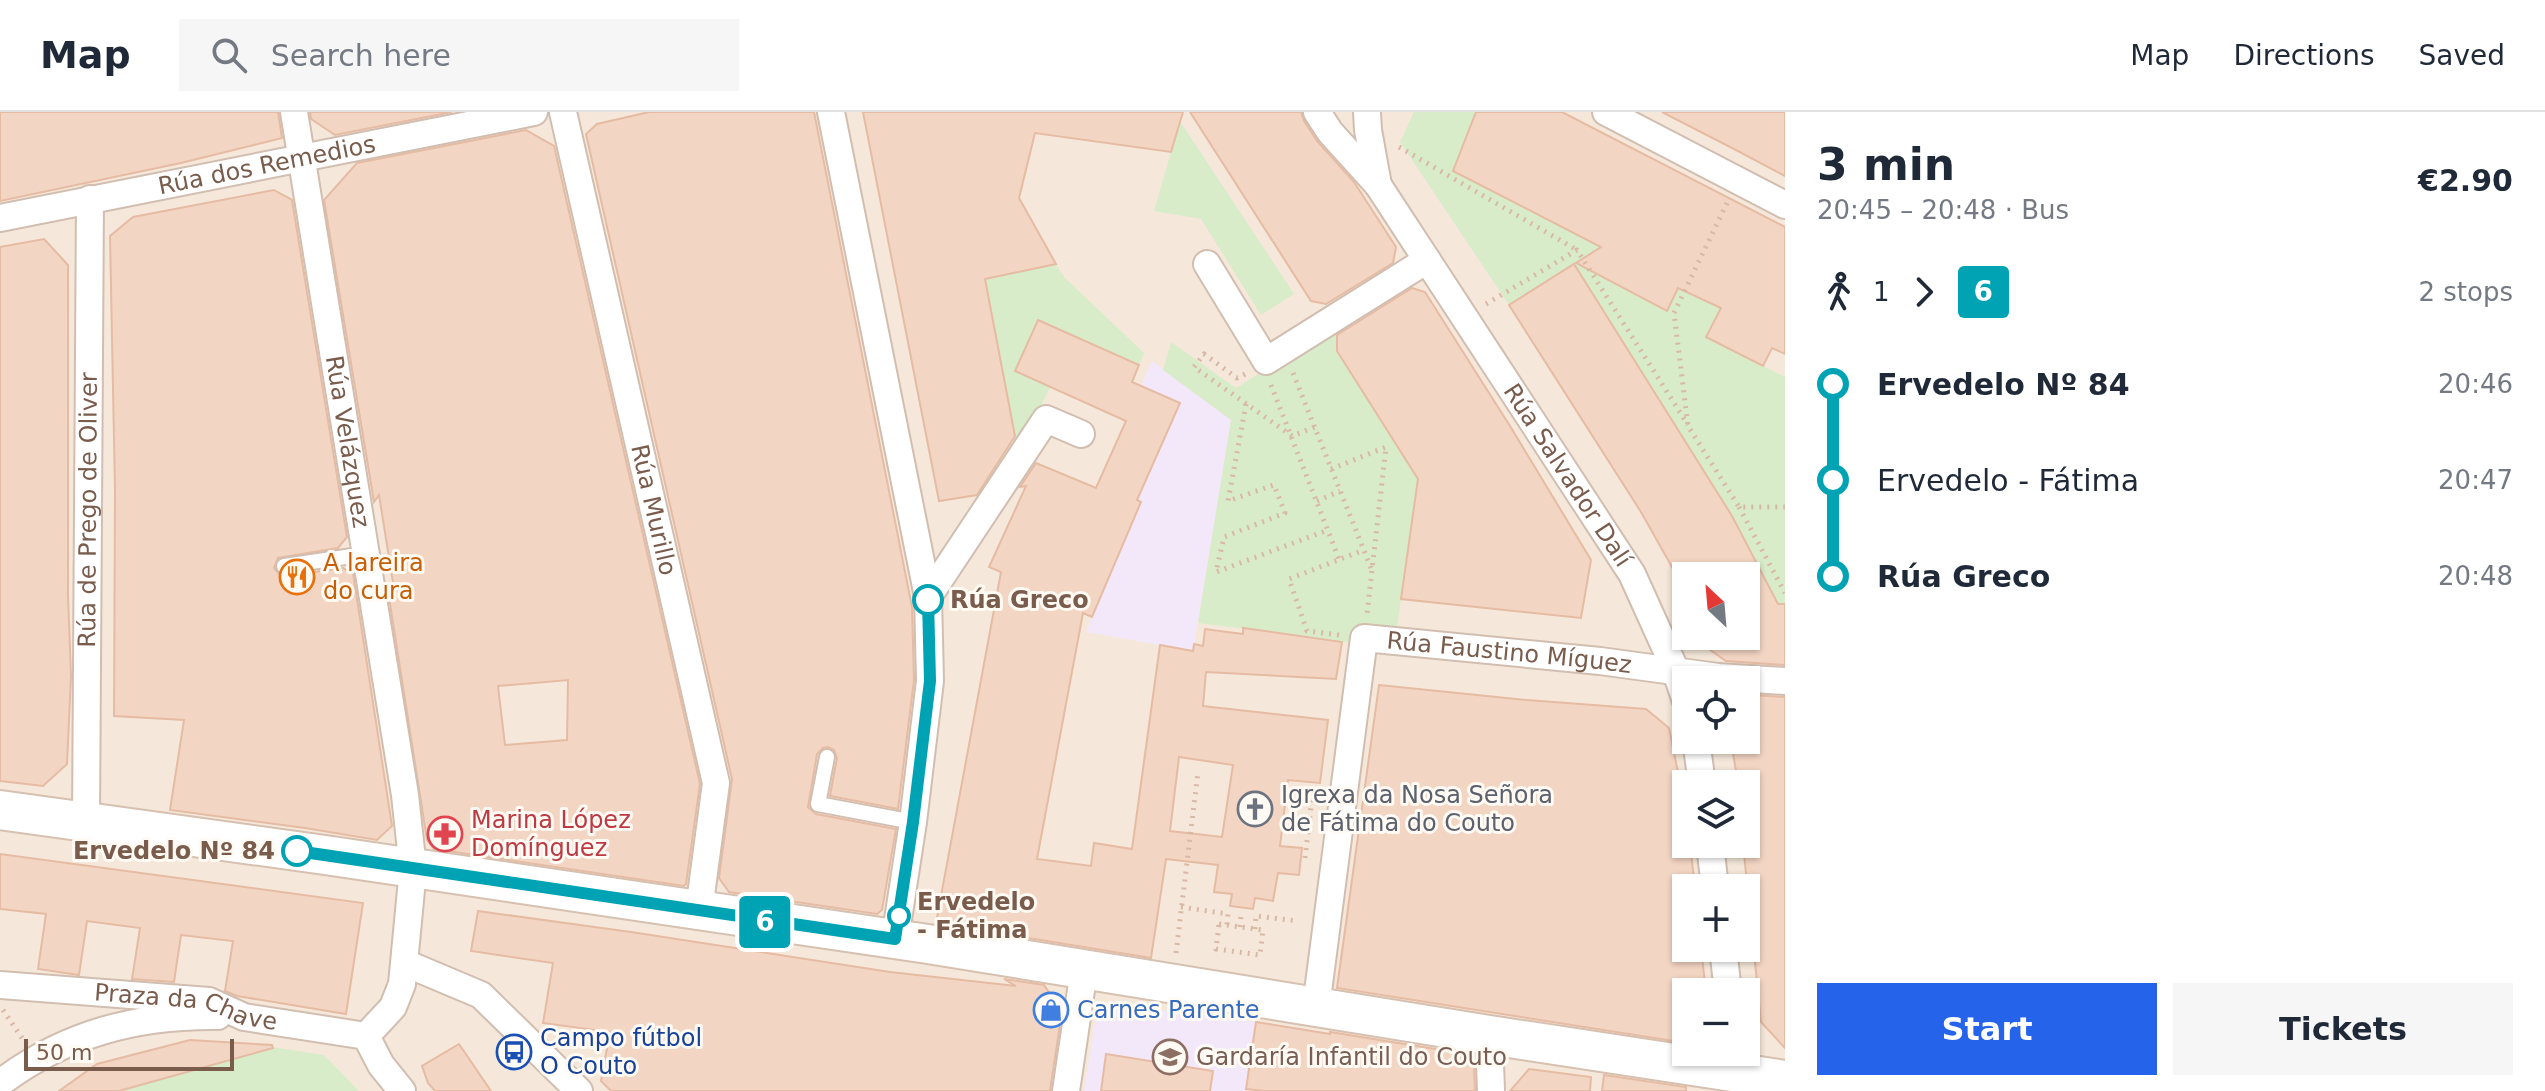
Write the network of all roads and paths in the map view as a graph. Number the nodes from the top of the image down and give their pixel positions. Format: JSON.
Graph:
{"nodes":[{"id":1,"x":294,"y":112,"type":"edge"},
{"id":2,"x":534,"y":112,"type":"edge"},
{"id":3,"x":563,"y":112,"type":"edge"},
{"id":4,"x":831,"y":112,"type":"edge"},
{"id":5,"x":1317,"y":112,"type":"edge"},
{"id":6,"x":1367,"y":112,"type":"edge"},
{"id":7,"x":1606,"y":112,"type":"edge"},
{"id":8,"x":1395,"y":145,"type":"dead end"},
{"id":9,"x":302,"y":159,"type":"junction"},
{"id":10,"x":1737,"y":181,"type":"junction"},
{"id":11,"x":1378,"y":185,"type":"junction"},
{"id":12,"x":90,"y":199,"type":"junction"},
{"id":13,"x":1785,"y":205,"type":"edge"},
{"id":14,"x":0,"y":218,"type":"edge"},
{"id":15,"x":1577,"y":250,"type":"junction"},
{"id":16,"x":1427,"y":260,"type":"junction"},
{"id":17,"x":1207,"y":264,"type":"dead end"},
{"id":18,"x":1464,"y":317,"type":"junction"},
{"id":19,"x":1271,"y":358,"type":"junction"},
{"id":20,"x":1246,"y":404,"type":"junction"},
{"id":21,"x":1688,"y":426,"type":"junction"},
{"id":22,"x":1315,"y":427,"type":"junction"},
{"id":23,"x":1081,"y":434,"type":"dead end"},
{"id":24,"x":1292,"y":436,"type":"junction"},
{"id":25,"x":1331,"y":469,"type":"junction"},
{"id":26,"x":1340,"y":491,"type":"junction"},
{"id":27,"x":1317,"y":501,"type":"junction"},
{"id":28,"x":1739,"y":507,"type":"junction"},
{"id":29,"x":1785,"y":507,"type":"edge"},
{"id":30,"x":1328,"y":530,"type":"junction"},
{"id":31,"x":1364,"y":550,"type":"junction"},
{"id":32,"x":366,"y":554,"type":"junction"},
{"id":33,"x":1339,"y":559,"type":"junction"},
{"id":34,"x":284,"y":566,"type":"dead end"},
{"id":35,"x":1372,"y":569,"type":"junction"},
{"id":36,"x":1785,"y":593,"type":"edge"},
{"id":37,"x":928,"y":597,"type":"junction"},
{"id":38,"x":1364,"y":638,"type":"junction"},
{"id":39,"x":1674,"y":666,"type":"edge"},
{"id":40,"x":1672,"y":669,"type":"edge"},
{"id":41,"x":1760,"y":680,"type":"edge"},
{"id":42,"x":1785,"y":681,"type":"edge"},
{"id":43,"x":827,"y":757,"type":"dead end"},
{"id":44,"x":1198,"y":772,"type":"dead end"},
{"id":45,"x":0,"y":810,"type":"edge"},
{"id":46,"x":86,"y":822,"type":"junction"},
{"id":47,"x":913,"y":822,"type":"junction"},
{"id":48,"x":413,"y":869,"type":"junction"},
{"id":49,"x":1181,"y":907,"type":"junction"},
{"id":50,"x":699,"y":910,"type":"junction"},
{"id":51,"x":1241,"y":915,"type":"dead end"},
{"id":52,"x":1298,"y":921,"type":"dead end"},
{"id":53,"x":1227,"y":925,"type":"junction"},
{"id":54,"x":1240,"y":927,"type":"junction"},
{"id":55,"x":1255,"y":929,"type":"junction"},
{"id":56,"x":895,"y":939,"type":"junction"},
{"id":57,"x":405,"y":963,"type":"junction"},
{"id":58,"x":1084,"y":970,"type":"junction"},
{"id":59,"x":1172,"y":984,"type":"junction"},
{"id":60,"x":1,"y":995,"type":"edge"},
{"id":61,"x":1316,"y":1007,"type":"junction"},
{"id":62,"x":244,"y":1017,"type":"junction"},
{"id":63,"x":1489,"y":1035,"type":"junction"},
{"id":64,"x":366,"y":1036,"type":"junction"},
{"id":65,"x":36,"y":1059,"type":"junction"},
{"id":66,"x":1738,"y":1073,"type":"edge"},
{"id":67,"x":1785,"y":1080,"type":"edge"},
{"id":68,"x":0,"y":1083,"type":"edge"},
{"id":69,"x":402,"y":1091,"type":"edge"},
{"id":70,"x":579,"y":1091,"type":"edge"},
{"id":71,"x":1066,"y":1091,"type":"edge"},
{"id":72,"x":1491,"y":1091,"type":"edge"}],
"edges":[{"from":1,"to":9,"type":"street","name":"Rúa Velázquez"},
{"from":2,"to":9,"type":"street","name":"Rúa dos Remedios"},
{"from":3,"to":50,"type":"street","name":"Rúa Murillo"},
{"from":4,"to":37,"type":"street"},
{"from":5,"to":11,"type":"street","name":"Rúa Salvador Dalí"},
{"from":6,"to":11,"type":"street","name":"Rúa Salvador Dalí"},
{"from":7,"to":10,"type":"street"},
{"from":8,"to":15,"type":"path"},
{"from":9,"to":12,"type":"street","name":"Rúa dos Remedios"},
{"from":9,"to":32,"type":"street","name":"Rúa Velázquez"},
{"from":10,"to":13,"type":"street"},
{"from":10,"to":21,"type":"path"},
{"from":11,"to":16,"type":"street","name":"Rúa Salvador Dalí"},
{"from":12,"to":14,"type":"street","name":"Rúa dos Remedios"},
{"from":12,"to":46,"type":"street","name":"Rúa de Prego de Oliver"},
{"from":15,"to":18,"type":"path"},
{"from":15,"to":21,"type":"path"},
{"from":16,"to":18,"type":"street","name":"Rúa Salvador Dalí"},
{"from":16,"to":19,"type":"street"},
{"from":17,"to":19,"type":"street"},
{"from":18,"to":39,"type":"street","name":"Rúa Salvador Dalí"},
{"from":19,"to":20,"type":"path"},
{"from":19,"to":22,"type":"path"},
{"from":19,"to":24,"type":"path"},
{"from":20,"to":24,"type":"path"},
{"from":20,"to":30,"type":"path"},
{"from":21,"to":28,"type":"path"},
{"from":22,"to":24,"type":"path"},
{"from":22,"to":25,"type":"path"},
{"from":23,"to":37,"type":"street"},
{"from":24,"to":27,"type":"path"},
{"from":25,"to":26,"type":"path"},
{"from":25,"to":35,"type":"path"},
{"from":26,"to":27,"type":"path"},
{"from":26,"to":31,"type":"path"},
{"from":27,"to":30,"type":"path"},
{"from":28,"to":29,"type":"path"},
{"from":28,"to":36,"type":"path"},
{"from":30,"to":33,"type":"path"},
{"from":31,"to":33,"type":"path"},
{"from":31,"to":35,"type":"path"},
{"from":32,"to":34,"type":"lane"},
{"from":32,"to":48,"type":"street","name":"Rúa Velázquez"},
{"from":33,"to":38,"type":"path"},
{"from":35,"to":38,"type":"path"},
{"from":37,"to":47,"type":"street"},
{"from":38,"to":40,"type":"street","name":"Rúa Faustino Míguez"},
{"from":38,"to":61,"type":"street","name":"Rúa Faustino Míguez"},
{"from":41,"to":42,"type":"street","name":"Rúa Faustino Míguez"},
{"from":43,"to":47,"type":"lane"},
{"from":44,"to":49,"type":"path"},
{"from":45,"to":46,"type":"street"},
{"from":46,"to":48,"type":"street"},
{"from":47,"to":56,"type":"street"},
{"from":48,"to":50,"type":"street"},
{"from":48,"to":57,"type":"street","name":"Rúa Velázquez"},
{"from":49,"to":53,"type":"path"},
{"from":49,"to":59,"type":"path"},
{"from":50,"to":56,"type":"street"},
{"from":51,"to":54,"type":"path"},
{"from":52,"to":55,"type":"path"},
{"from":53,"to":54,"type":"path"},
{"from":53,"to":55,"type":"path"},
{"from":54,"to":55,"type":"path"},
{"from":56,"to":58,"type":"street"},
{"from":57,"to":64,"type":"street","name":"Rúa Velázquez"},
{"from":57,"to":70,"type":"street"},
{"from":58,"to":59,"type":"street"},
{"from":58,"to":71,"type":"street"},
{"from":59,"to":61,"type":"street"},
{"from":60,"to":62,"type":"street","name":"Praza da Chave"},
{"from":60,"to":65,"type":"path"},
{"from":61,"to":63,"type":"street"},
{"from":62,"to":64,"type":"street","name":"Praza da Chave"},
{"from":62,"to":65,"type":"street"},
{"from":63,"to":66,"type":"street"},
{"from":63,"to":72,"type":"street"},
{"from":64,"to":69,"type":"street"},
{"from":65,"to":68,"type":"street"},
{"from":66,"to":67,"type":"street"}]}
